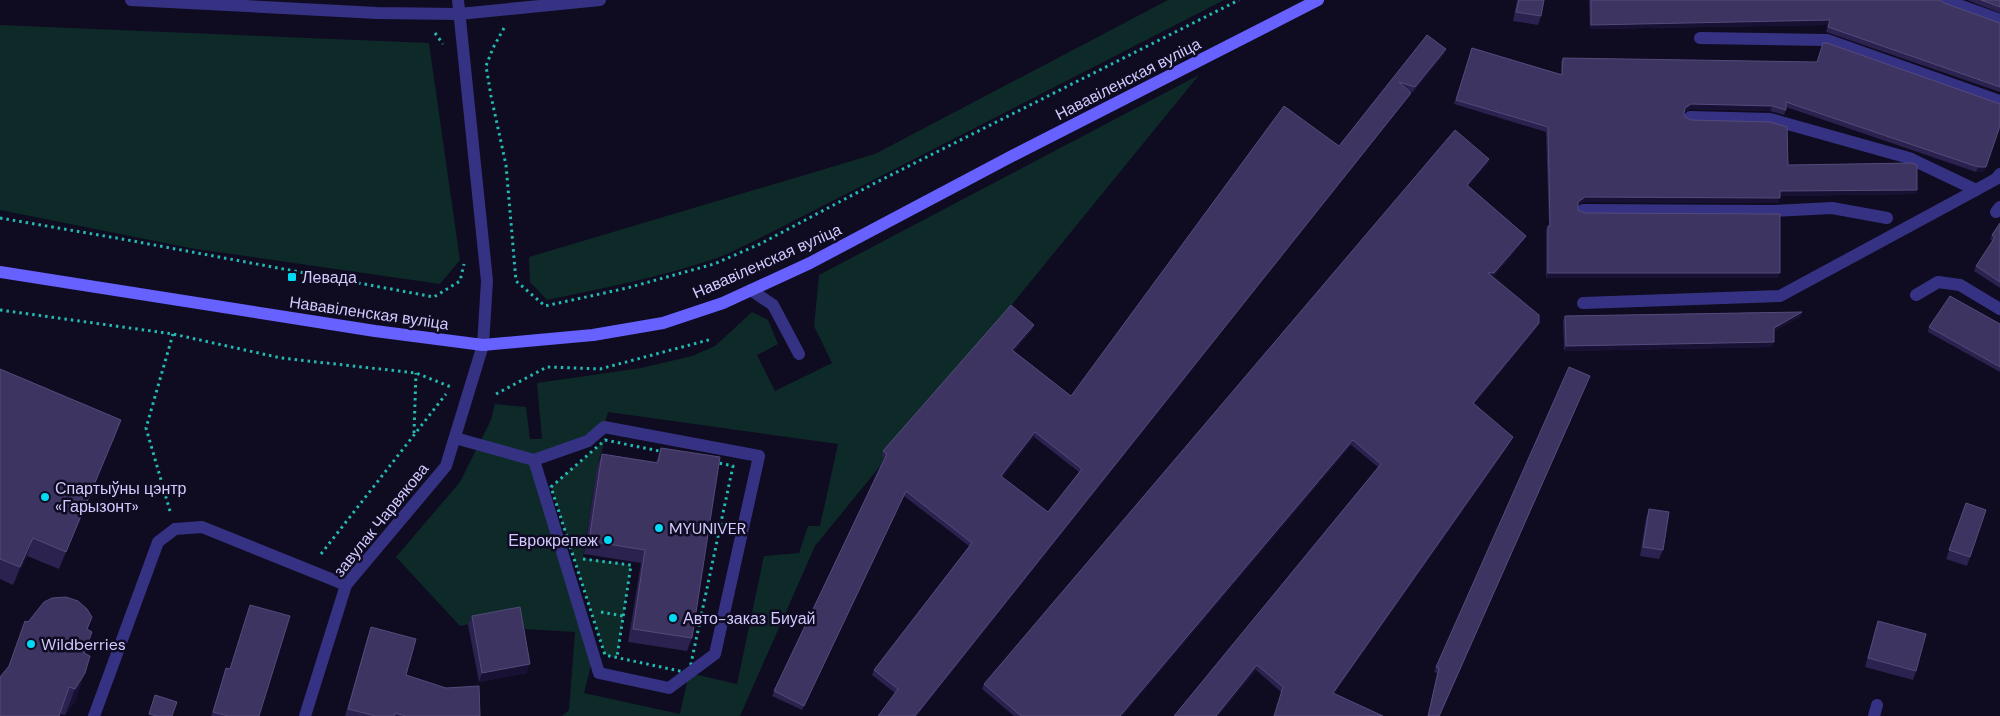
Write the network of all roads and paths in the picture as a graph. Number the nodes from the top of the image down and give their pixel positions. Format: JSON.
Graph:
{"nodes":[{"id":1,"x":131,"y":0,"type":"edge"},
{"id":2,"x":458,"y":0,"type":"edge"},
{"id":3,"x":600,"y":0,"type":"edge"},
{"id":4,"x":1239,"y":0,"type":"edge"},
{"id":5,"x":1318,"y":0,"type":"edge"},
{"id":6,"x":1945,"y":0,"type":"edge"},
{"id":7,"x":507,"y":9,"type":"junction"},
{"id":8,"x":459,"y":14,"type":"junction"},
{"id":9,"x":2000,"y":20,"type":"edge"},
{"id":10,"x":426,"y":32,"type":"dead end"},
{"id":11,"x":1700,"y":38,"type":"dead end"},
{"id":12,"x":444,"y":53,"type":"dead end"},
{"id":13,"x":2000,"y":101,"type":"edge"},
{"id":14,"x":1690,"y":117,"type":"edge"},
{"id":15,"x":2000,"y":174,"type":"edge"},
{"id":16,"x":1976,"y":190,"type":"junction"},
{"id":17,"x":1583,"y":210,"type":"edge"},
{"id":18,"x":0,"y":218,"type":"edge"},
{"id":19,"x":1887,"y":218,"type":"dead end"},
{"id":20,"x":464,"y":263,"type":"dead end"},
{"id":21,"x":0,"y":272,"type":"edge"},
{"id":22,"x":751,"y":290,"type":"junction"},
{"id":23,"x":1916,"y":295,"type":"dead end"},
{"id":24,"x":1583,"y":302,"type":"dead end"},
{"id":25,"x":2000,"y":309,"type":"edge"},
{"id":26,"x":0,"y":310,"type":"edge"},
{"id":27,"x":173,"y":334,"type":"junction"},
{"id":28,"x":712,"y":339,"type":"dead end"},
{"id":29,"x":483,"y":345,"type":"junction"},
{"id":30,"x":799,"y":354,"type":"dead end"},
{"id":31,"x":416,"y":372,"type":"junction"},
{"id":32,"x":496,"y":394,"type":"dead end"},
{"id":33,"x":414,"y":434,"type":"junction"},
{"id":34,"x":455,"y":438,"type":"junction"},
{"id":35,"x":534,"y":460,"type":"junction"},
{"id":36,"x":175,"y":529,"type":"junction"},
{"id":37,"x":573,"y":558,"type":"junction"},
{"id":38,"x":308,"y":570,"type":"junction"},
{"id":39,"x":346,"y":585,"type":"junction"},
{"id":40,"x":590,"y":610,"type":"junction"},
{"id":41,"x":623,"y":616,"type":"junction"},
{"id":42,"x":617,"y":658,"type":"junction"},
{"id":43,"x":689,"y":673,"type":"junction"},
{"id":44,"x":94,"y":716,"type":"edge"},
{"id":45,"x":305,"y":716,"type":"edge"}],
"edges":[{"from":1,"to":8,"type":"street"},
{"from":2,"to":8,"type":"street","name":"завулак Чарвякова"},
{"from":3,"to":7,"type":"street"},
{"from":4,"to":7,"type":"path"},
{"from":5,"to":22,"type":"street","name":"Нававіленская вуліца"},
{"from":6,"to":9,"type":"street"},
{"from":7,"to":8,"type":"street"},
{"from":8,"to":29,"type":"street","name":"завулак Чарвякова"},
{"from":10,"to":12,"type":"path"},
{"from":11,"to":13,"type":"street"},
{"from":14,"to":16,"type":"street"},
{"from":15,"to":16,"type":"street"},
{"from":16,"to":24,"type":"street"},
{"from":17,"to":19,"type":"street"},
{"from":18,"to":20,"type":"path"},
{"from":21,"to":29,"type":"street","name":"Нававіленская вуліца"},
{"from":22,"to":29,"type":"street","name":"Нававіленская вуліца"},
{"from":22,"to":30,"type":"street"},
{"from":23,"to":25,"type":"street"},
{"from":26,"to":27,"type":"path"},
{"from":27,"to":31,"type":"path"},
{"from":27,"to":36,"type":"path"},
{"from":28,"to":32,"type":"path"},
{"from":29,"to":34,"type":"street","name":"завулак Чарвякова"},
{"from":31,"to":33,"type":"path"},
{"from":31,"to":33,"type":"path"},
{"from":33,"to":38,"type":"path"},
{"from":34,"to":35,"type":"street"},
{"from":34,"to":39,"type":"street","name":"завулак Чарвякова"},
{"from":35,"to":43,"type":"street"},
{"from":35,"to":43,"type":"street"},
{"from":36,"to":38,"type":"street"},
{"from":36,"to":44,"type":"street"},
{"from":37,"to":40,"type":"path"},
{"from":37,"to":41,"type":"path"},
{"from":37,"to":43,"type":"path"},
{"from":38,"to":39,"type":"street"},
{"from":39,"to":45,"type":"street","name":"завулак Чарвякова"},
{"from":40,"to":41,"type":"path"},
{"from":40,"to":42,"type":"path"},
{"from":41,"to":42,"type":"path"},
{"from":42,"to":43,"type":"path"}]}
